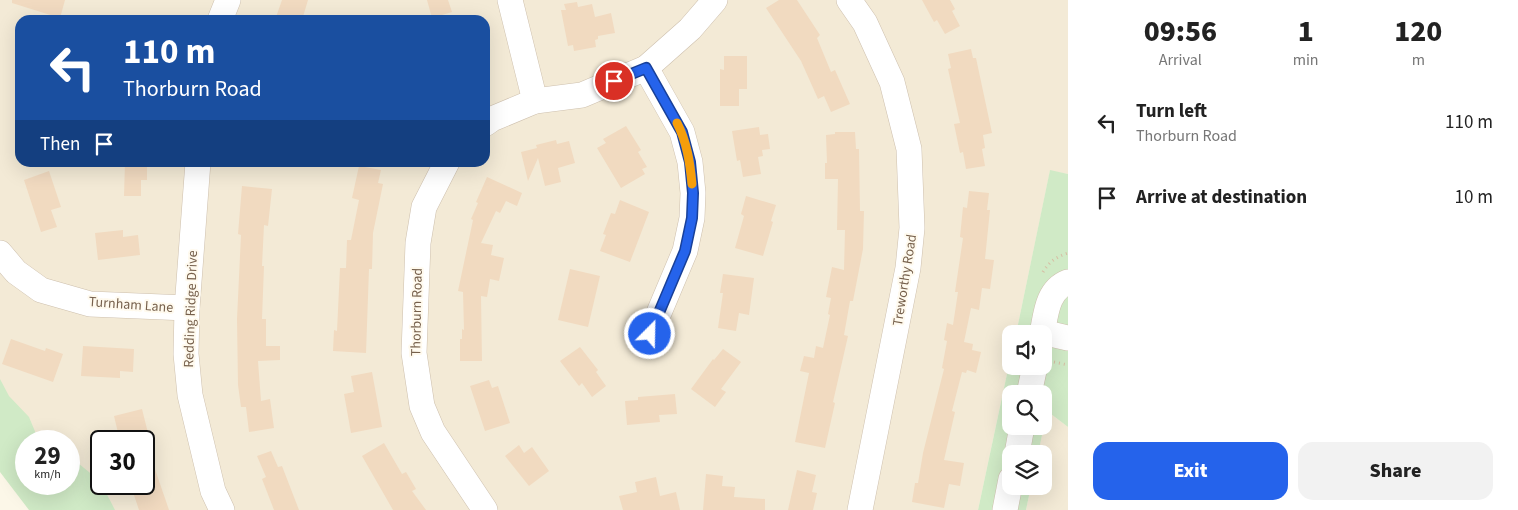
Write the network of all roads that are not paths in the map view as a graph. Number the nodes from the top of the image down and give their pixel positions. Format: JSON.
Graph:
{"nodes":[{"id":1,"x":228,"y":0,"type":"edge"},
{"id":2,"x":510,"y":0,"type":"edge"},
{"id":3,"x":715,"y":0,"type":"edge"},
{"id":4,"x":850,"y":0,"type":"edge"},
{"id":5,"x":222,"y":15,"type":"edge"},
{"id":6,"x":646,"y":68,"type":"junction"},
{"id":7,"x":535,"y":101,"type":"junction"},
{"id":8,"x":490,"y":120,"type":"edge"},
{"id":9,"x":198,"y":167,"type":"edge"},
{"id":10,"x":444,"y":167,"type":"edge"},
{"id":11,"x":0,"y":253,"type":"edge"},
{"id":12,"x":1068,"y":282,"type":"edge"},
{"id":13,"x":187,"y":308,"type":"junction"},
{"id":14,"x":1044,"y":325,"type":"edge"},
{"id":15,"x":650,"y":334,"type":"dead end"},
{"id":16,"x":1052,"y":335,"type":"edge"},
{"id":17,"x":1068,"y":338,"type":"edge"},
{"id":18,"x":1008,"y":495,"type":"edge"},
{"id":19,"x":222,"y":510,"type":"edge"},
{"id":20,"x":485,"y":510,"type":"edge"},
{"id":21,"x":860,"y":510,"type":"edge"},
{"id":22,"x":1005,"y":510,"type":"edge"}],
"edges":[{"from":1,"to":5,"type":"street"},
{"from":2,"to":7,"type":"street"},
{"from":3,"to":6,"type":"street"},
{"from":4,"to":21,"type":"street","name":"Treworthy Road"},
{"from":6,"to":7,"type":"street"},
{"from":6,"to":15,"type":"street"},
{"from":7,"to":8,"type":"street"},
{"from":9,"to":13,"type":"street","name":"Redding Ridge Drive"},
{"from":10,"to":20,"type":"street","name":"Thorburn Road"},
{"from":11,"to":13,"type":"street","name":"Turnham Lane"},
{"from":12,"to":14,"type":"street"},
{"from":13,"to":19,"type":"street","name":"Redding Ridge Drive"},
{"from":16,"to":17,"type":"street"},
{"from":18,"to":22,"type":"street"}]}
